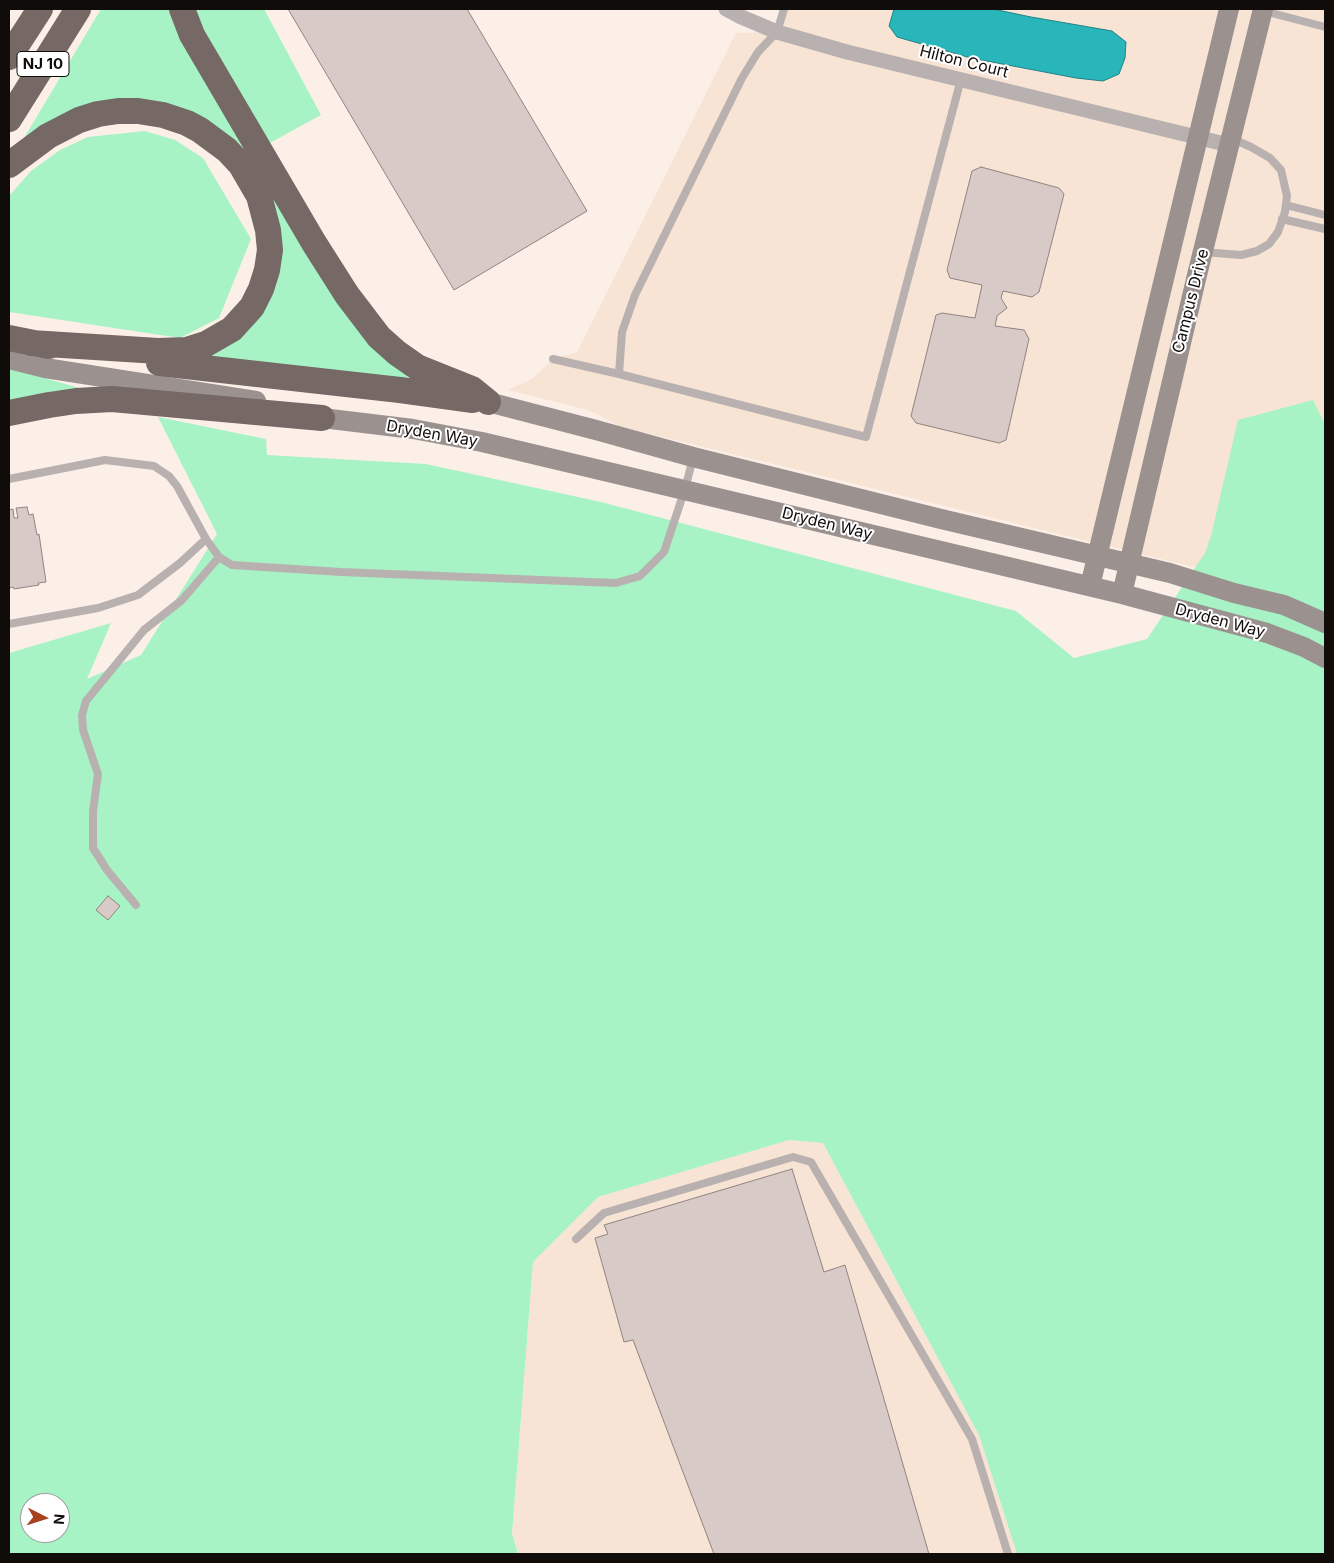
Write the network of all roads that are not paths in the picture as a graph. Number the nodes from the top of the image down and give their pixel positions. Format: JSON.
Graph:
{"nodes":[{"id":1,"x":40,"y":9,"type":"edge"},
{"id":2,"x":78,"y":9,"type":"edge"},
{"id":3,"x":182,"y":9,"type":"edge"},
{"id":4,"x":726,"y":9,"type":"edge"},
{"id":5,"x":784,"y":9,"type":"edge"},
{"id":6,"x":1229,"y":9,"type":"edge"},
{"id":7,"x":1263,"y":10,"type":"edge"},
{"id":8,"x":1325,"y":27,"type":"edge"},
{"id":9,"x":777,"y":32,"type":"junction"},
{"id":10,"x":9,"y":57,"type":"edge"},
{"id":11,"x":961,"y":79,"type":"junction"},
{"id":12,"x":9,"y":119,"type":"edge"},
{"id":13,"x":1198,"y":137,"type":"junction"},
{"id":14,"x":1230,"y":142,"type":"junction"},
{"id":15,"x":9,"y":165,"type":"edge"},
{"id":16,"x":1286,"y":205,"type":"junction"},
{"id":17,"x":1325,"y":215,"type":"edge"},
{"id":18,"x":1282,"y":219,"type":"junction"},
{"id":19,"x":1325,"y":229,"type":"edge"},
{"id":20,"x":1203,"y":252,"type":"junction"},
{"id":21,"x":20,"y":340,"type":"edge"},
{"id":22,"x":9,"y":359,"type":"edge"},
{"id":23,"x":553,"y":359,"type":"dead end"},
{"id":24,"x":619,"y":374,"type":"junction"},
{"id":25,"x":488,"y":402,"type":"junction"},
{"id":26,"x":9,"y":414,"type":"edge"},
{"id":27,"x":322,"y":418,"type":"junction"},
{"id":28,"x":693,"y":457,"type":"junction"},
{"id":29,"x":9,"y":478,"type":"edge"},
{"id":30,"x":686,"y":489,"type":"junction"},
{"id":31,"x":206,"y":539,"type":"junction"},
{"id":32,"x":1097,"y":556,"type":"junction"},
{"id":33,"x":219,"y":557,"type":"junction"},
{"id":34,"x":1128,"y":563,"type":"junction"},
{"id":35,"x":1090,"y":586,"type":"junction"},
{"id":36,"x":1122,"y":594,"type":"junction"},
{"id":37,"x":1325,"y":623,"type":"edge"},
{"id":38,"x":9,"y":624,"type":"edge"},
{"id":39,"x":1325,"y":658,"type":"edge"},
{"id":40,"x":136,"y":905,"type":"dead end"},
{"id":41,"x":576,"y":1239,"type":"dead end"},
{"id":42,"x":1008,"y":1554,"type":"edge"}],
"edges":[{"from":1,"to":10,"type":"highway","number":"NJ 10"},
{"from":2,"to":12,"type":"highway","number":"NJ 10"},
{"from":3,"to":25,"type":"highway"},
{"from":4,"to":9,"type":"street","name":"Hilton Court"},
{"from":5,"to":9,"type":"lane"},
{"from":6,"to":13,"type":"street","name":"Campus Drive"},
{"from":7,"to":8,"type":"lane"},
{"from":7,"to":14,"type":"street","name":"Campus Drive"},
{"from":9,"to":11,"type":"street","name":"Hilton Court"},
{"from":9,"to":24,"type":"lane"},
{"from":11,"to":13,"type":"street","name":"Hilton Court"},
{"from":11,"to":24,"type":"lane"},
{"from":13,"to":14,"type":"street","name":"Hilton Court"},
{"from":13,"to":32,"type":"street","name":"Campus Drive"},
{"from":14,"to":16,"type":"lane"},
{"from":14,"to":20,"type":"street","name":"Campus Drive"},
{"from":15,"to":21,"type":"highway"},
{"from":16,"to":17,"type":"lane"},
{"from":16,"to":18,"type":"lane"},
{"from":18,"to":19,"type":"lane"},
{"from":18,"to":20,"type":"lane"},
{"from":20,"to":34,"type":"street","name":"Campus Drive"},
{"from":21,"to":25,"type":"highway"},
{"from":22,"to":27,"type":"street","name":"Dryden Way"},
{"from":23,"to":24,"type":"lane"},
{"from":25,"to":28,"type":"street","name":"Dryden Way"},
{"from":26,"to":27,"type":"highway"},
{"from":27,"to":30,"type":"street","name":"Dryden Way"},
{"from":28,"to":30,"type":"lane"},
{"from":28,"to":32,"type":"street","name":"Dryden Way"},
{"from":29,"to":31,"type":"lane"},
{"from":30,"to":33,"type":"lane"},
{"from":30,"to":35,"type":"street","name":"Dryden Way"},
{"from":31,"to":33,"type":"lane"},
{"from":31,"to":38,"type":"lane"},
{"from":32,"to":34,"type":"street","name":"Dryden Way"},
{"from":32,"to":35,"type":"street","name":"Campus Drive"},
{"from":33,"to":40,"type":"lane"},
{"from":34,"to":36,"type":"street","name":"Campus Drive"},
{"from":34,"to":37,"type":"street","name":"Dryden Way"},
{"from":35,"to":36,"type":"street","name":"Dryden Way"},
{"from":36,"to":39,"type":"street","name":"Dryden Way"},
{"from":41,"to":42,"type":"lane"}]}
